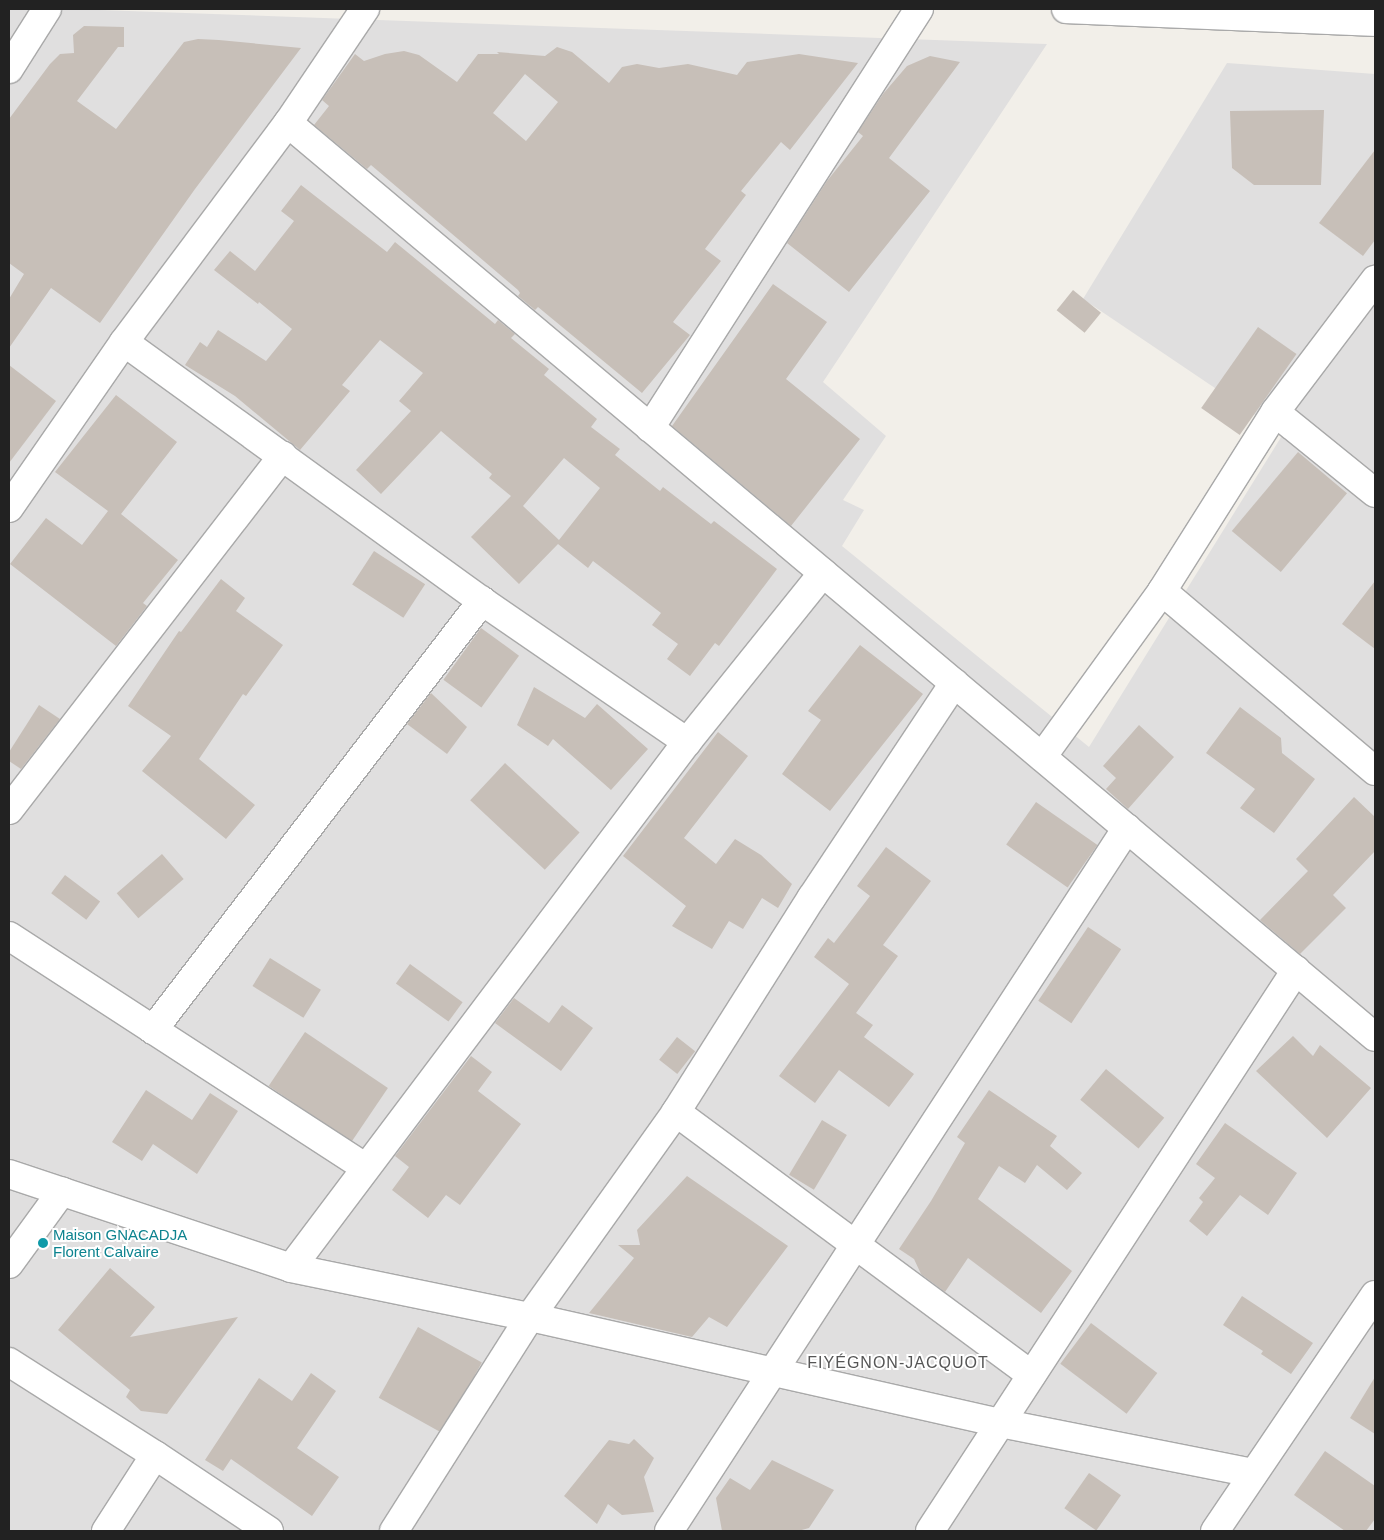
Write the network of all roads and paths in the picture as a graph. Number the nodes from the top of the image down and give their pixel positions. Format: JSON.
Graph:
{"nodes":[{"id":1,"x":47,"y":9,"type":"edge"},
{"id":2,"x":365,"y":9,"type":"edge"},
{"id":3,"x":919,"y":9,"type":"edge"},
{"id":4,"x":1066,"y":9,"type":"edge"},
{"id":5,"x":1375,"y":22,"type":"edge"},
{"id":6,"x":9,"y":69,"type":"edge"},
{"id":7,"x":288,"y":123,"type":"junction"},
{"id":8,"x":1375,"y":280,"type":"edge"},
{"id":9,"x":124,"y":342,"type":"junction"},
{"id":10,"x":1275,"y":412,"type":"junction"},
{"id":11,"x":650,"y":428,"type":"junction"},
{"id":12,"x":282,"y":456,"type":"junction"},
{"id":13,"x":1375,"y":493,"type":"edge"},
{"id":14,"x":9,"y":508,"type":"edge"},
{"id":15,"x":823,"y":573,"type":"junction"},
{"id":16,"x":1162,"y":592,"type":"junction"},
{"id":17,"x":482,"y":601,"type":"junction"},
{"id":18,"x":954,"y":683,"type":"junction"},
{"id":19,"x":686,"y":742,"type":"junction"},
{"id":20,"x":1042,"y":757,"type":"junction"},
{"id":21,"x":1375,"y":771,"type":"edge"},
{"id":22,"x":9,"y":810,"type":"edge"},
{"id":23,"x":1127,"y":828,"type":"junction"},
{"id":24,"x":9,"y":936,"type":"edge"},
{"id":25,"x":1296,"y":970,"type":"junction"},
{"id":26,"x":154,"y":1030,"type":"junction"},
{"id":27,"x":1375,"y":1037,"type":"edge"},
{"id":28,"x":676,"y":1112,"type":"junction"},
{"id":29,"x":365,"y":1168,"type":"junction"},
{"id":30,"x":9,"y":1174,"type":"edge"},
{"id":31,"x":62,"y":1191,"type":"junction"},
{"id":32,"x":855,"y":1244,"type":"junction"},
{"id":33,"x":9,"y":1264,"type":"edge"},
{"id":34,"x":291,"y":1268,"type":"junction"},
{"id":35,"x":1375,"y":1295,"type":"edge"},
{"id":36,"x":530,"y":1317,"type":"junction"},
{"id":37,"x":9,"y":1362,"type":"edge"},
{"id":38,"x":772,"y":1371,"type":"junction"},
{"id":39,"x":1031,"y":1375,"type":"junction"},
{"id":40,"x":1000,"y":1423,"type":"junction"},
{"id":41,"x":156,"y":1455,"type":"junction"},
{"id":42,"x":1253,"y":1473,"type":"junction"},
{"id":43,"x":106,"y":1531,"type":"edge"},
{"id":44,"x":269,"y":1531,"type":"edge"},
{"id":45,"x":394,"y":1531,"type":"edge"},
{"id":46,"x":669,"y":1531,"type":"edge"},
{"id":47,"x":930,"y":1531,"type":"edge"},
{"id":48,"x":1215,"y":1531,"type":"edge"}],
"edges":[{"from":1,"to":6,"type":"street"},
{"from":2,"to":7,"type":"street"},
{"from":3,"to":11,"type":"street"},
{"from":4,"to":5,"type":"street"},
{"from":7,"to":9,"type":"street"},
{"from":7,"to":11,"type":"street"},
{"from":8,"to":10,"type":"street"},
{"from":9,"to":12,"type":"street"},
{"from":9,"to":14,"type":"street"},
{"from":10,"to":13,"type":"street"},
{"from":10,"to":16,"type":"street"},
{"from":11,"to":15,"type":"street"},
{"from":12,"to":17,"type":"street"},
{"from":12,"to":22,"type":"street"},
{"from":15,"to":18,"type":"street"},
{"from":15,"to":19,"type":"street"},
{"from":16,"to":20,"type":"street"},
{"from":16,"to":21,"type":"street"},
{"from":17,"to":19,"type":"street"},
{"from":17,"to":26,"type":"street"},
{"from":18,"to":20,"type":"street"},
{"from":18,"to":28,"type":"street"},
{"from":19,"to":29,"type":"street"},
{"from":20,"to":23,"type":"street"},
{"from":23,"to":25,"type":"street"},
{"from":23,"to":32,"type":"street"},
{"from":24,"to":26,"type":"street"},
{"from":25,"to":27,"type":"street"},
{"from":25,"to":39,"type":"street"},
{"from":26,"to":29,"type":"street"},
{"from":28,"to":32,"type":"street"},
{"from":28,"to":36,"type":"street"},
{"from":29,"to":34,"type":"street"},
{"from":30,"to":31,"type":"street"},
{"from":31,"to":33,"type":"street"},
{"from":31,"to":34,"type":"street"},
{"from":32,"to":38,"type":"street"},
{"from":32,"to":39,"type":"street"},
{"from":34,"to":36,"type":"street"},
{"from":35,"to":42,"type":"street"},
{"from":36,"to":38,"type":"street"},
{"from":36,"to":45,"type":"street"},
{"from":37,"to":41,"type":"street"},
{"from":38,"to":40,"type":"street"},
{"from":38,"to":46,"type":"street"},
{"from":39,"to":40,"type":"street"},
{"from":40,"to":42,"type":"street"},
{"from":40,"to":47,"type":"street"},
{"from":41,"to":43,"type":"street"},
{"from":41,"to":44,"type":"street"},
{"from":42,"to":48,"type":"street"}]}
